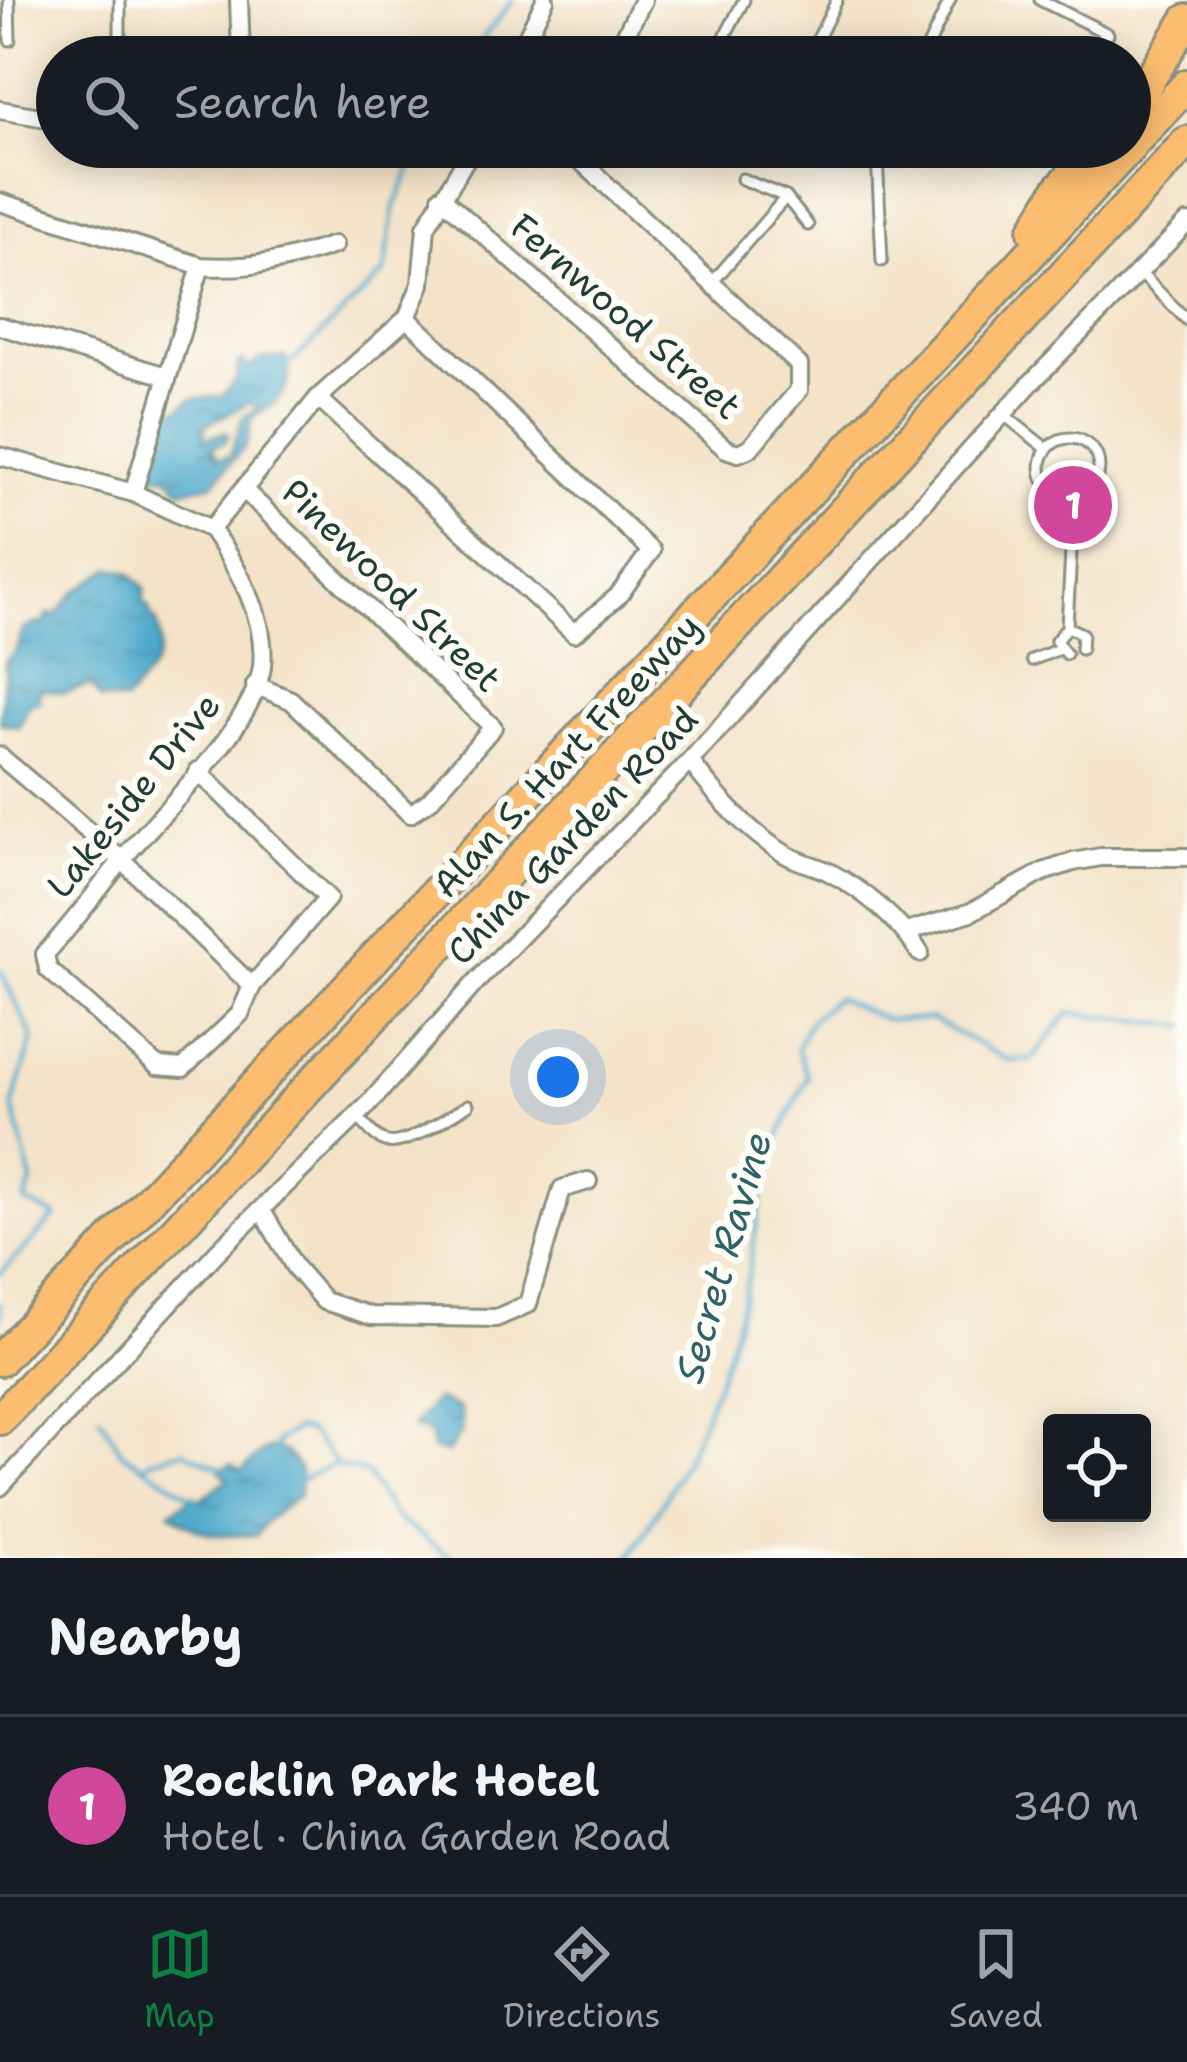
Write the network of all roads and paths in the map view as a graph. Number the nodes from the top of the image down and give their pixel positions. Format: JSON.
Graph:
{"nodes":[{"id":1,"x":9,"y":0,"type":"edge"},
{"id":2,"x":120,"y":0,"type":"edge"},
{"id":3,"x":239,"y":0,"type":"edge"},
{"id":4,"x":545,"y":0,"type":"edge"},
{"id":5,"x":643,"y":0,"type":"edge"},
{"id":6,"x":744,"y":0,"type":"edge"},
{"id":7,"x":837,"y":0,"type":"edge"},
{"id":8,"x":950,"y":0,"type":"edge"},
{"id":9,"x":1040,"y":0,"type":"edge"},
{"id":10,"x":1187,"y":20,"type":"edge"},
{"id":11,"x":1108,"y":34,"type":"dead end"},
{"id":12,"x":120,"y":36,"type":"edge"},
{"id":13,"x":240,"y":36,"type":"edge"},
{"id":14,"x":527,"y":36,"type":"edge"},
{"id":15,"x":625,"y":36,"type":"edge"},
{"id":16,"x":725,"y":36,"type":"edge"},
{"id":17,"x":819,"y":36,"type":"edge"},
{"id":18,"x":933,"y":36,"type":"edge"},
{"id":19,"x":10,"y":40,"type":"dead end"},
{"id":20,"x":1151,"y":77,"type":"edge"},
{"id":21,"x":1187,"y":85,"type":"edge"},
{"id":22,"x":0,"y":110,"type":"edge"},
{"id":23,"x":36,"y":116,"type":"edge"},
{"id":24,"x":1151,"y":124,"type":"edge"},
{"id":25,"x":1187,"y":142,"type":"edge"},
{"id":26,"x":1187,"y":162,"type":"edge"},
{"id":27,"x":460,"y":168,"type":"edge"},
{"id":28,"x":589,"y":168,"type":"edge"},
{"id":29,"x":878,"y":168,"type":"edge"},
{"id":30,"x":1078,"y":168,"type":"edge"},
{"id":31,"x":1111,"y":168,"type":"edge"},
{"id":32,"x":742,"y":179,"type":"dead end"},
{"id":33,"x":441,"y":197,"type":"junction"},
{"id":34,"x":786,"y":197,"type":"junction"},
{"id":35,"x":0,"y":202,"type":"edge"},
{"id":36,"x":1187,"y":223,"type":"edge"},
{"id":37,"x":808,"y":225,"type":"dead end"},
{"id":38,"x":334,"y":245,"type":"dead end"},
{"id":39,"x":1079,"y":259,"type":"junction"},
{"id":40,"x":882,"y":262,"type":"dead end"},
{"id":41,"x":201,"y":266,"type":"junction"},
{"id":42,"x":1139,"y":272,"type":"junction"},
{"id":43,"x":1004,"y":283,"type":"junction"},
{"id":44,"x":710,"y":285,"type":"junction"},
{"id":45,"x":407,"y":318,"type":"junction"},
{"id":46,"x":1187,"y":320,"type":"edge"},
{"id":47,"x":0,"y":326,"type":"edge"},
{"id":48,"x":166,"y":376,"type":"junction"},
{"id":49,"x":318,"y":398,"type":"junction"},
{"id":50,"x":1003,"y":413,"type":"junction"},
{"id":51,"x":1047,"y":449,"type":"junction"},
{"id":52,"x":0,"y":456,"type":"edge"},
{"id":53,"x":245,"y":490,"type":"junction"},
{"id":54,"x":134,"y":493,"type":"junction"},
{"id":55,"x":1074,"y":495,"type":"junction"},
{"id":56,"x":212,"y":529,"type":"junction"},
{"id":57,"x":1067,"y":627,"type":"junction"},
{"id":58,"x":1081,"y":650,"type":"dead end"},
{"id":59,"x":1032,"y":660,"type":"dead end"},
{"id":60,"x":255,"y":685,"type":"junction"},
{"id":61,"x":0,"y":756,"type":"edge"},
{"id":62,"x":690,"y":761,"type":"junction"},
{"id":63,"x":198,"y":771,"type":"junction"},
{"id":64,"x":1187,"y":857,"type":"edge"},
{"id":65,"x":122,"y":860,"type":"junction"},
{"id":66,"x":907,"y":932,"type":"junction"},
{"id":67,"x":920,"y":953,"type":"dead end"},
{"id":68,"x":252,"y":986,"type":"junction"},
{"id":69,"x":468,"y":1105,"type":"dead end"},
{"id":70,"x":357,"y":1116,"type":"junction"},
{"id":71,"x":588,"y":1181,"type":"dead end"},
{"id":72,"x":261,"y":1209,"type":"junction"},
{"id":73,"x":0,"y":1360,"type":"edge"},
{"id":74,"x":0,"y":1419,"type":"edge"},
{"id":75,"x":0,"y":1486,"type":"edge"}],
"edges":[{"from":1,"to":19,"type":"lane"},
{"from":2,"to":12,"type":"lane"},
{"from":3,"to":13,"type":"street"},
{"from":4,"to":14,"type":"street"},
{"from":5,"to":15,"type":"street"},
{"from":6,"to":16,"type":"lane"},
{"from":7,"to":17,"type":"lane"},
{"from":8,"to":18,"type":"lane"},
{"from":9,"to":11,"type":"lane"},
{"from":10,"to":20,"type":"highway"},
{"from":21,"to":24,"type":"highway","name":"Alan S. Hart Freeway"},
{"from":22,"to":23,"type":"street"},
{"from":25,"to":39,"type":"highway","name":"Alan S. Hart Freeway"},
{"from":26,"to":39,"type":"highway"},
{"from":27,"to":33,"type":"street"},
{"from":28,"to":44,"type":"street"},
{"from":29,"to":40,"type":"lane"},
{"from":30,"to":43,"type":"highway"},
{"from":31,"to":43,"type":"highway","name":"Alan S. Hart Freeway"},
{"from":32,"to":34,"type":"lane"},
{"from":33,"to":44,"type":"street","name":"Fernwood Street"},
{"from":33,"to":45,"type":"street"},
{"from":34,"to":37,"type":"lane"},
{"from":34,"to":44,"type":"lane"},
{"from":35,"to":41,"type":"street"},
{"from":36,"to":42,"type":"street","name":"China Garden Road"},
{"from":38,"to":41,"type":"street"},
{"from":39,"to":74,"type":"highway","name":"Alan S. Hart Freeway"},
{"from":41,"to":48,"type":"street"},
{"from":42,"to":46,"type":"lane"},
{"from":42,"to":50,"type":"street","name":"China Garden Road"},
{"from":43,"to":73,"type":"highway","name":"Alan S. Hart Freeway"},
{"from":45,"to":49,"type":"street"},
{"from":45,"to":49,"type":"street"},
{"from":47,"to":48,"type":"street"},
{"from":48,"to":54,"type":"street"},
{"from":49,"to":53,"type":"street"},
{"from":50,"to":51,"type":"lane"},
{"from":50,"to":62,"type":"street","name":"China Garden Road"},
{"from":51,"to":55,"type":"lane"},
{"from":51,"to":55,"type":"lane"},
{"from":52,"to":54,"type":"street"},
{"from":53,"to":56,"type":"street"},
{"from":53,"to":60,"type":"street","name":"Pinewood Street"},
{"from":54,"to":56,"type":"street"},
{"from":55,"to":57,"type":"lane"},
{"from":56,"to":60,"type":"street","name":"Lakeside Drive"},
{"from":57,"to":58,"type":"lane"},
{"from":57,"to":59,"type":"lane"},
{"from":60,"to":63,"type":"street","name":"Lakeside Drive"},
{"from":61,"to":65,"type":"street"},
{"from":62,"to":66,"type":"street"},
{"from":62,"to":70,"type":"street","name":"China Garden Road"},
{"from":63,"to":65,"type":"street","name":"Lakeside Drive"},
{"from":63,"to":68,"type":"street"},
{"from":64,"to":66,"type":"street"},
{"from":65,"to":68,"type":"street"},
{"from":65,"to":68,"type":"street","name":"Lakeside Drive"},
{"from":66,"to":67,"type":"street"},
{"from":69,"to":70,"type":"lane"},
{"from":70,"to":72,"type":"street","name":"China Garden Road"},
{"from":71,"to":72,"type":"street"},
{"from":72,"to":75,"type":"street","name":"China Garden Road"}]}
